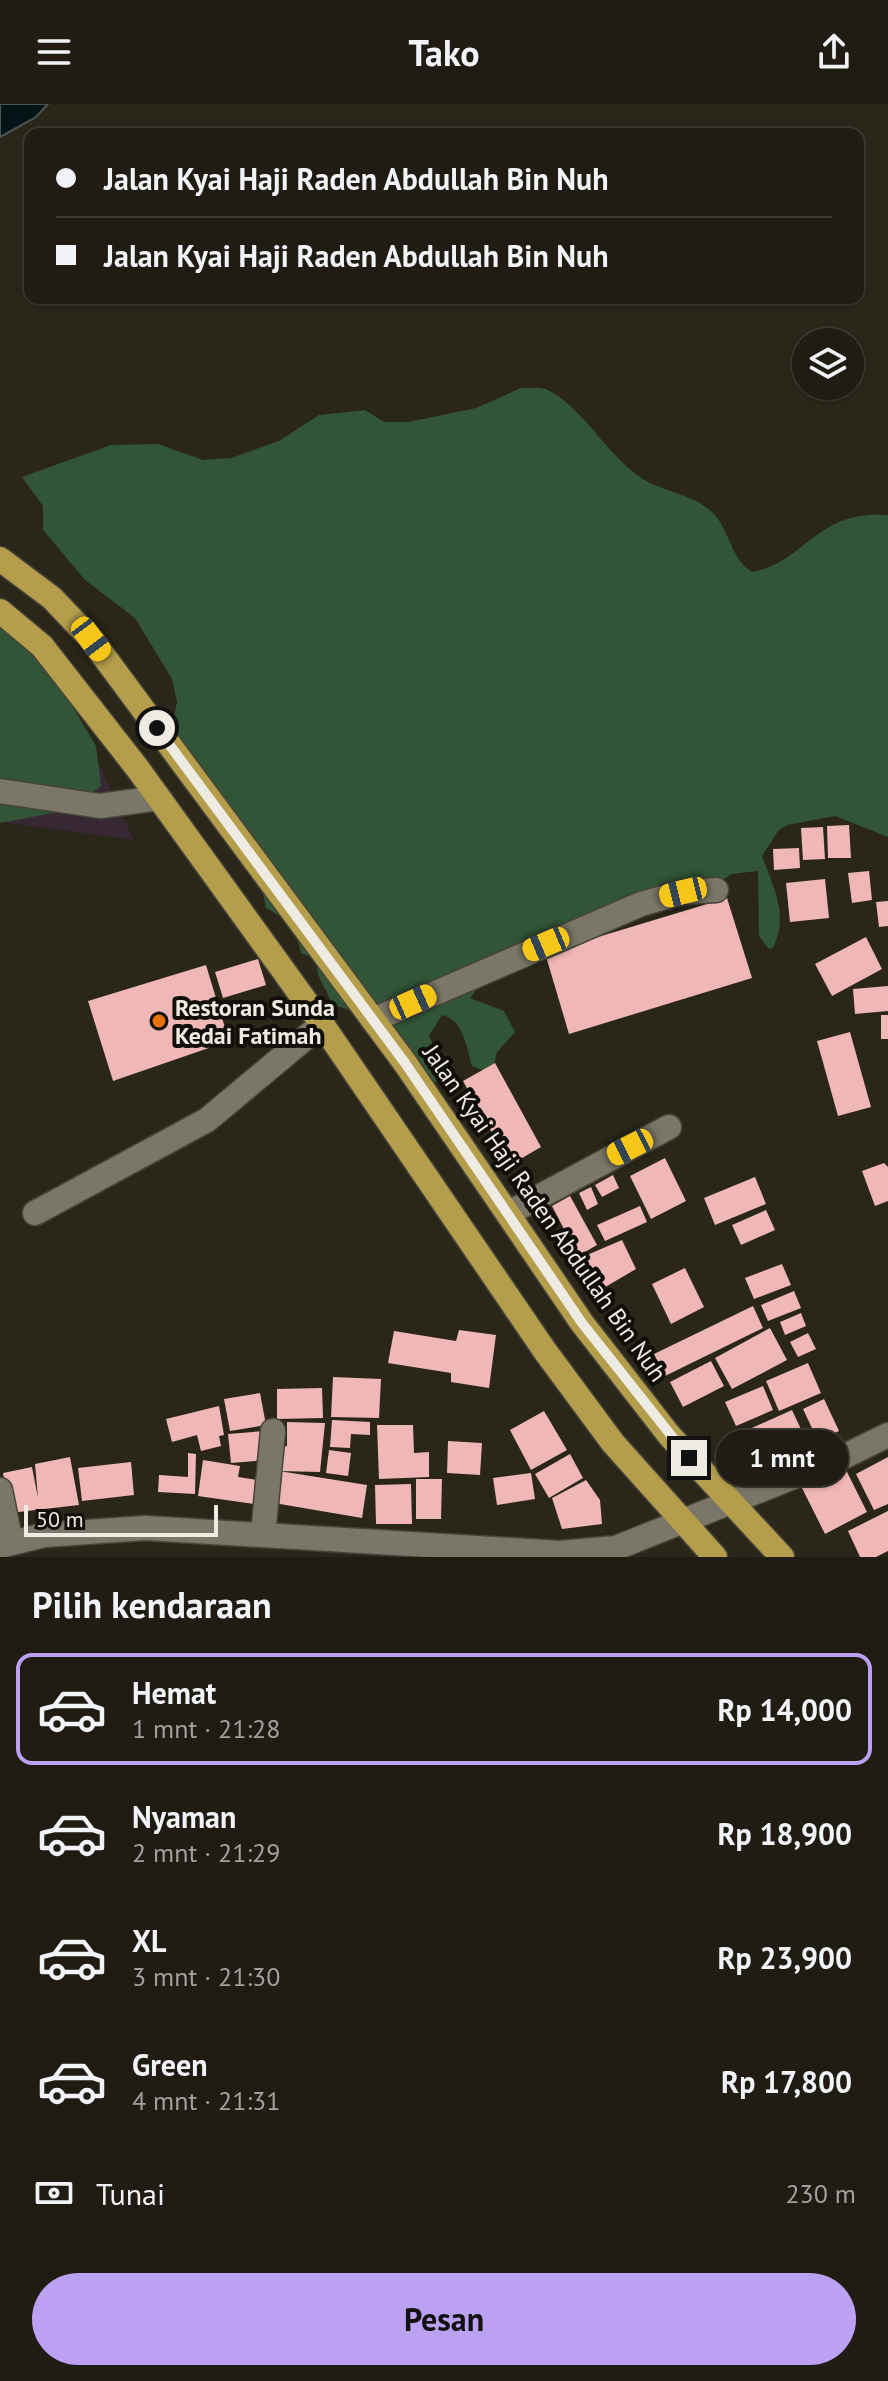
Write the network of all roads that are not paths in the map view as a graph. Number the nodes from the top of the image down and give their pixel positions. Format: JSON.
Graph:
{"nodes":[{"id":1,"x":0,"y":559,"type":"edge"},
{"id":2,"x":0,"y":611,"type":"edge"},
{"id":3,"x":0,"y":791,"type":"edge"},
{"id":4,"x":159,"y":798,"type":"junction"},
{"id":5,"x":716,"y":890,"type":"dead end"},
{"id":6,"x":373,"y":1020,"type":"junction"},
{"id":7,"x":322,"y":1024,"type":"junction"},
{"id":8,"x":669,"y":1127,"type":"dead end"},
{"id":9,"x":35,"y":1213,"type":"dead end"},
{"id":10,"x":509,"y":1213,"type":"junction"},
{"id":11,"x":273,"y":1431,"type":"dead end"},
{"id":12,"x":888,"y":1435,"type":"edge"},
{"id":13,"x":0,"y":1490,"type":"edge"},
{"id":14,"x":731,"y":1503,"type":"junction"},
{"id":15,"x":683,"y":1521,"type":"junction"},
{"id":16,"x":253,"y":1542,"type":"edge"},
{"id":17,"x":6,"y":1544,"type":"edge"},
{"id":18,"x":715,"y":1557,"type":"edge"},
{"id":19,"x":782,"y":1557,"type":"edge"}],
"edges":[{"from":1,"to":6,"type":"highway","name":"Jalan Kyai Haji Raden Abdullah Bin Nuh"},
{"from":2,"to":4,"type":"highway"},
{"from":3,"to":4,"type":"street"},
{"from":4,"to":7,"type":"highway"},
{"from":5,"to":6,"type":"street"},
{"from":6,"to":10,"type":"highway","name":"Jalan Kyai Haji Raden Abdullah Bin Nuh"},
{"from":7,"to":9,"type":"street"},
{"from":7,"to":15,"type":"highway"},
{"from":8,"to":10,"type":"street"},
{"from":10,"to":14,"type":"highway","name":"Jalan Kyai Haji Raden Abdullah Bin Nuh"},
{"from":11,"to":16,"type":"street"},
{"from":12,"to":14,"type":"street"},
{"from":13,"to":17,"type":"street"},
{"from":14,"to":15,"type":"street"},
{"from":14,"to":19,"type":"highway","name":"Jalan Kyai Haji Raden Abdullah Bin Nuh"},
{"from":15,"to":16,"type":"street"},
{"from":15,"to":18,"type":"highway"},
{"from":16,"to":17,"type":"street"}]}
